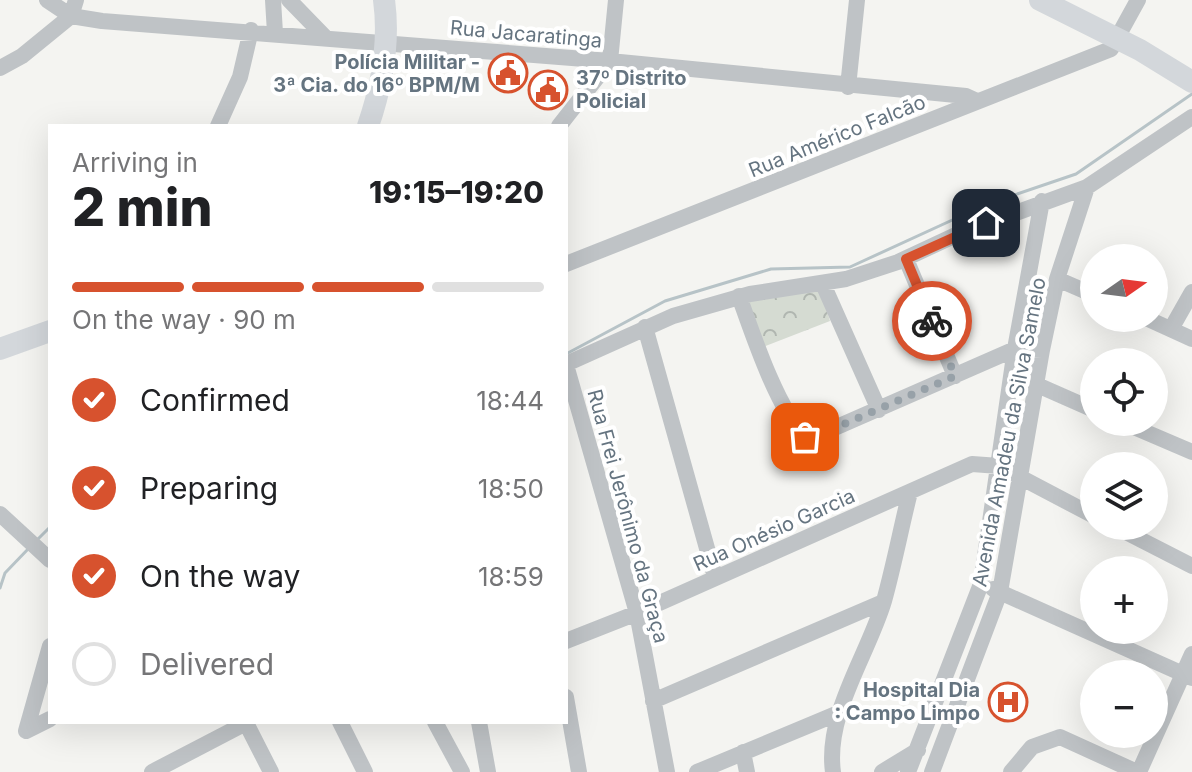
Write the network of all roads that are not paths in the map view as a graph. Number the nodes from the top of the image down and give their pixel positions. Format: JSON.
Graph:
{"nodes":[{"id":1,"x":47,"y":0,"type":"edge"},
{"id":2,"x":273,"y":0,"type":"edge"},
{"id":3,"x":289,"y":0,"type":"edge"},
{"id":4,"x":384,"y":0,"type":"edge"},
{"id":5,"x":616,"y":0,"type":"edge"},
{"id":6,"x":857,"y":0,"type":"edge"},
{"id":7,"x":1040,"y":0,"type":"edge"},
{"id":8,"x":1073,"y":0,"type":"edge"},
{"id":9,"x":1138,"y":0,"type":"edge"},
{"id":10,"x":73,"y":8,"type":"edge"},
{"id":11,"x":251,"y":30,"type":"junction"},
{"id":12,"x":1121,"y":32,"type":"junction"},
{"id":13,"x":275,"y":33,"type":"junction"},
{"id":14,"x":325,"y":37,"type":"junction"},
{"id":15,"x":386,"y":43,"type":"junction"},
{"id":16,"x":610,"y":61,"type":"junction"},
{"id":17,"x":1192,"y":65,"type":"edge"},
{"id":18,"x":0,"y":68,"type":"edge"},
{"id":19,"x":1192,"y":82,"type":"edge"},
{"id":20,"x":848,"y":87,"type":"junction"},
{"id":21,"x":977,"y":101,"type":"junction"},
{"id":22,"x":1192,"y":117,"type":"edge"},
{"id":23,"x":219,"y":124,"type":"edge"},
{"id":24,"x":369,"y":124,"type":"edge"},
{"id":25,"x":561,"y":124,"type":"edge"},
{"id":26,"x":1087,"y":187,"type":"junction"},
{"id":27,"x":1042,"y":201,"type":"junction"},
{"id":28,"x":906,"y":259,"type":"junction"},
{"id":29,"x":568,"y":263,"type":"edge"},
{"id":30,"x":1057,"y":279,"type":"junction"},
{"id":31,"x":823,"y":284,"type":"junction"},
{"id":32,"x":1080,"y":289,"type":"edge"},
{"id":33,"x":1192,"y":292,"type":"edge"},
{"id":34,"x":739,"y":296,"type":"junction"},
{"id":35,"x":645,"y":327,"type":"junction"},
{"id":36,"x":1168,"y":328,"type":"edge"},
{"id":37,"x":1171,"y":329,"type":"junction"},
{"id":38,"x":48,"y":332,"type":"edge"},
{"id":39,"x":1192,"y":339,"type":"edge"},
{"id":40,"x":0,"y":349,"type":"edge"},
{"id":41,"x":1015,"y":349,"type":"junction"},
{"id":42,"x":1042,"y":350,"type":"junction"},
{"id":43,"x":568,"y":363,"type":"edge"},
{"id":44,"x":568,"y":371,"type":"edge"},
{"id":45,"x":955,"y":376,"type":"junction"},
{"id":46,"x":1035,"y":384,"type":"junction"},
{"id":47,"x":1080,"y":404,"type":"edge"},
{"id":48,"x":879,"y":410,"type":"junction"},
{"id":49,"x":1155,"y":436,"type":"edge"},
{"id":50,"x":1192,"y":452,"type":"edge"},
{"id":51,"x":999,"y":466,"type":"junction"},
{"id":52,"x":1021,"y":478,"type":"junction"},
{"id":53,"x":910,"y":492,"type":"junction"},
{"id":54,"x":1080,"y":509,"type":"edge"},
{"id":55,"x":0,"y":514,"type":"edge"},
{"id":56,"x":1141,"y":540,"type":"edge"},
{"id":57,"x":47,"y":557,"type":"edge"},
{"id":58,"x":1192,"y":566,"type":"edge"},
{"id":59,"x":715,"y":577,"type":"junction"},
{"id":60,"x":981,"y":584,"type":"junction"},
{"id":61,"x":1000,"y":592,"type":"junction"},
{"id":62,"x":883,"y":602,"type":"junction"},
{"id":63,"x":637,"y":613,"type":"junction"},
{"id":64,"x":568,"y":640,"type":"edge"},
{"id":65,"x":48,"y":653,"type":"edge"},
{"id":66,"x":1192,"y":654,"type":"edge"},
{"id":67,"x":1187,"y":676,"type":"edge"},
{"id":68,"x":653,"y":701,"type":"junction"},
{"id":69,"x":568,"y":709,"type":"edge"},
{"id":70,"x":841,"y":712,"type":"junction"},
{"id":71,"x":48,"y":720,"type":"edge"},
{"id":72,"x":244,"y":724,"type":"edge"},
{"id":73,"x":248,"y":724,"type":"edge"},
{"id":74,"x":341,"y":724,"type":"edge"},
{"id":75,"x":436,"y":724,"type":"edge"},
{"id":76,"x":479,"y":724,"type":"edge"},
{"id":77,"x":940,"y":747,"type":"junction"},
{"id":78,"x":918,"y":750,"type":"junction"},
{"id":79,"x":743,"y":752,"type":"junction"},
{"id":80,"x":163,"y":770,"type":"edge"},
{"id":81,"x":271,"y":772,"type":"edge"},
{"id":82,"x":365,"y":772,"type":"edge"},
{"id":83,"x":462,"y":772,"type":"edge"},
{"id":84,"x":488,"y":772,"type":"edge"},
{"id":85,"x":579,"y":772,"type":"edge"},
{"id":86,"x":667,"y":772,"type":"edge"},
{"id":87,"x":697,"y":772,"type":"edge"},
{"id":88,"x":747,"y":772,"type":"edge"},
{"id":89,"x":833,"y":772,"type":"edge"},
{"id":90,"x":882,"y":772,"type":"edge"},
{"id":91,"x":908,"y":772,"type":"edge"},
{"id":92,"x":932,"y":772,"type":"edge"},
{"id":93,"x":1011,"y":772,"type":"edge"},
{"id":94,"x":1138,"y":772,"type":"edge"}],
"edges":[{"from":1,"to":10,"type":"street"},
{"from":2,"to":13,"type":"street"},
{"from":3,"to":14,"type":"street"},
{"from":4,"to":15,"type":"main road"},
{"from":5,"to":16,"type":"street"},
{"from":6,"to":20,"type":"street"},
{"from":7,"to":12,"type":"main road"},
{"from":8,"to":12,"type":"main road"},
{"from":9,"to":12,"type":"street"},
{"from":10,"to":11,"type":"street","name":"Rua Jacaratinga"},
{"from":10,"to":18,"type":"street"},
{"from":11,"to":13,"type":"street","name":"Rua Jacaratinga"},
{"from":11,"to":23,"type":"street"},
{"from":12,"to":17,"type":"main road"},
{"from":12,"to":19,"type":"main road"},
{"from":12,"to":21,"type":"street","name":"Rua Américo Falcão"},
{"from":13,"to":14,"type":"street","name":"Rua Jacaratinga"},
{"from":14,"to":15,"type":"street","name":"Rua Jacaratinga"},
{"from":15,"to":16,"type":"street","name":"Rua Jacaratinga"},
{"from":15,"to":24,"type":"main road"},
{"from":16,"to":20,"type":"street","name":"Rua Jacaratinga"},
{"from":16,"to":25,"type":"street"},
{"from":20,"to":21,"type":"street","name":"Rua Jacaratinga"},
{"from":21,"to":29,"type":"street","name":"Rua Américo Falcão"},
{"from":22,"to":26,"type":"street"},
{"from":26,"to":27,"type":"street"},
{"from":26,"to":30,"type":"street","name":"Avenida Amadeu da Silva Samelo"},
{"from":27,"to":28,"type":"street"},
{"from":27,"to":41,"type":"street","name":"Avenida Amadeu da Silva Samelo"},
{"from":28,"to":31,"type":"street"},
{"from":28,"to":45,"type":"street"},
{"from":30,"to":32,"type":"street"},
{"from":30,"to":42,"type":"street","name":"Avenida Amadeu da Silva Samelo"},
{"from":31,"to":34,"type":"street"},
{"from":31,"to":48,"type":"street"},
{"from":33,"to":37,"type":"street"},
{"from":34,"to":35,"type":"street"},
{"from":34,"to":48,"type":"street"},
{"from":35,"to":43,"type":"street"},
{"from":35,"to":59,"type":"street"},
{"from":36,"to":37,"type":"street"},
{"from":37,"to":39,"type":"street"},
{"from":38,"to":40,"type":"main road"},
{"from":41,"to":42,"type":"street"},
{"from":41,"to":45,"type":"street"},
{"from":41,"to":51,"type":"street","name":"Avenida Amadeu da Silva Samelo"},
{"from":42,"to":46,"type":"street","name":"Avenida Amadeu da Silva Samelo"},
{"from":44,"to":63,"type":"street","name":"Rua Frei Jerônimo da Graça"},
{"from":45,"to":48,"type":"street"},
{"from":46,"to":47,"type":"street"},
{"from":46,"to":52,"type":"street","name":"Avenida Amadeu da Silva Samelo"},
{"from":49,"to":50,"type":"street"},
{"from":51,"to":52,"type":"street"},
{"from":51,"to":53,"type":"street","name":"Rua Onésio Garcia"},
{"from":51,"to":60,"type":"street","name":"Avenida Amadeu da Silva Samelo"},
{"from":52,"to":54,"type":"street"},
{"from":52,"to":61,"type":"street","name":"Avenida Amadeu da Silva Samelo"},
{"from":53,"to":59,"type":"street","name":"Rua Onésio Garcia"},
{"from":53,"to":62,"type":"street"},
{"from":55,"to":57,"type":"street"},
{"from":56,"to":58,"type":"street"},
{"from":59,"to":63,"type":"street","name":"Rua Onésio Garcia"},
{"from":60,"to":61,"type":"street"},
{"from":60,"to":78,"type":"street","name":"Avenida Amadeu da Silva Samelo"},
{"from":61,"to":67,"type":"street"},
{"from":61,"to":77,"type":"street","name":"Avenida Amadeu da Silva Samelo"},
{"from":62,"to":68,"type":"street"},
{"from":62,"to":70,"type":"street"},
{"from":63,"to":64,"type":"street","name":"Rua Onésio Garcia"},
{"from":63,"to":68,"type":"street","name":"Rua Frei Jerônimo da Graça"},
{"from":65,"to":71,"type":"street"},
{"from":66,"to":67,"type":"street"},
{"from":67,"to":94,"type":"street"},
{"from":68,"to":86,"type":"street","name":"Rua Frei Jerônimo da Graça"},
{"from":69,"to":85,"type":"street"},
{"from":70,"to":79,"type":"street"},
{"from":70,"to":89,"type":"street"},
{"from":72,"to":80,"type":"street"},
{"from":73,"to":81,"type":"street"},
{"from":74,"to":82,"type":"street"},
{"from":75,"to":83,"type":"street"},
{"from":76,"to":84,"type":"street"},
{"from":77,"to":78,"type":"street"},
{"from":77,"to":92,"type":"street","name":"Avenida Amadeu da Silva Samelo"},
{"from":78,"to":90,"type":"street"},
{"from":78,"to":91,"type":"street","name":"Avenida Amadeu da Silva Samelo"},
{"from":79,"to":87,"type":"street"},
{"from":79,"to":88,"type":"street"},
{"from":93,"to":94,"type":"street"}]}
